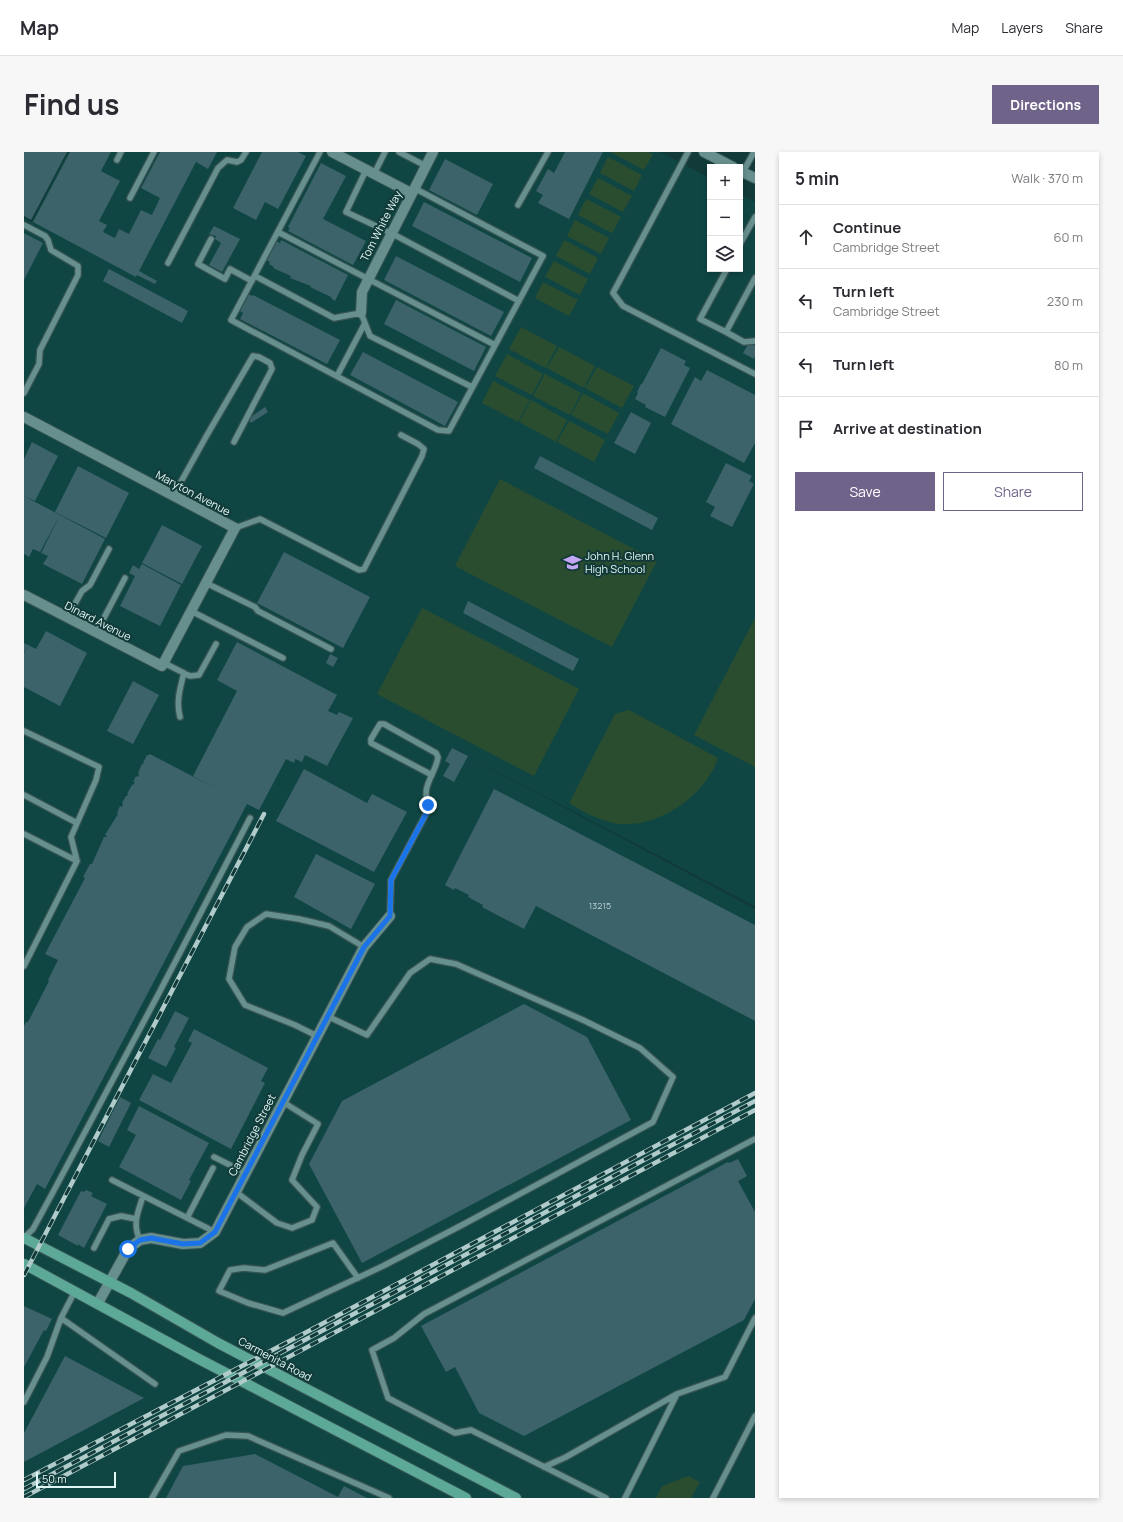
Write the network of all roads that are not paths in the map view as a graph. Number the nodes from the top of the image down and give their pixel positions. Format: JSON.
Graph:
{"nodes":[{"id":1,"x":121,"y":152,"type":"edge"},
{"id":2,"x":154,"y":152,"type":"edge"},
{"id":3,"x":246,"y":152,"type":"edge"},
{"id":4,"x":320,"y":152,"type":"edge"},
{"id":5,"x":332,"y":152,"type":"edge"},
{"id":6,"x":385,"y":152,"type":"edge"},
{"id":7,"x":399,"y":152,"type":"edge"},
{"id":8,"x":433,"y":152,"type":"edge"},
{"id":9,"x":548,"y":152,"type":"edge"},
{"id":10,"x":688,"y":152,"type":"edge"},
{"id":11,"x":704,"y":152,"type":"edge"},
{"id":12,"x":754,"y":152,"type":"edge"},
{"id":13,"x":117,"y":160,"type":"dead end"},
{"id":14,"x":727,"y":164,"type":"edge"},
{"id":15,"x":426,"y":166,"type":"junction"},
{"id":16,"x":743,"y":169,"type":"edge"},
{"id":17,"x":370,"y":172,"type":"junction"},
{"id":18,"x":743,"y":172,"type":"edge"},
{"id":19,"x":755,"y":178,"type":"edge"},
{"id":20,"x":412,"y":190,"type":"junction"},
{"id":21,"x":130,"y":198,"type":"dead end"},
{"id":22,"x":518,"y":205,"type":"dead end"},
{"id":23,"x":755,"y":217,"type":"edge"},
{"id":24,"x":24,"y":225,"type":"edge"},
{"id":25,"x":278,"y":232,"type":"junction"},
{"id":26,"x":391,"y":233,"type":"junction"},
{"id":27,"x":211,"y":239,"type":"dead end"},
{"id":28,"x":743,"y":239,"type":"edge"},
{"id":29,"x":168,"y":263,"type":"dead end"},
{"id":30,"x":725,"y":272,"type":"edge"},
{"id":31,"x":755,"y":278,"type":"edge"},
{"id":32,"x":253,"y":279,"type":"junction"},
{"id":33,"x":368,"y":279,"type":"junction"},
{"id":34,"x":519,"y":301,"type":"junction"},
{"id":35,"x":363,"y":318,"type":"junction"},
{"id":36,"x":726,"y":332,"type":"junction"},
{"id":37,"x":755,"y":341,"type":"edge"},
{"id":38,"x":495,"y":345,"type":"junction"},
{"id":39,"x":755,"y":374,"type":"edge"},
{"id":40,"x":337,"y":376,"type":"junction"},
{"id":41,"x":472,"y":387,"type":"junction"},
{"id":42,"x":24,"y":393,"type":"edge"},
{"id":43,"x":24,"y":417,"type":"edge"},
{"id":44,"x":401,"y":435,"type":"dead end"},
{"id":45,"x":234,"y":442,"type":"dead end"},
{"id":46,"x":173,"y":496,"type":"junction"},
{"id":47,"x":235,"y":528,"type":"junction"},
{"id":48,"x":109,"y":549,"type":"dead end"},
{"id":49,"x":124,"y":578,"type":"dead end"},
{"id":50,"x":206,"y":583,"type":"junction"},
{"id":51,"x":24,"y":596,"type":"edge"},
{"id":52,"x":191,"y":611,"type":"junction"},
{"id":53,"x":67,"y":618,"type":"junction"},
{"id":54,"x":96,"y":633,"type":"junction"},
{"id":55,"x":216,"y":644,"type":"dead end"},
{"id":56,"x":331,"y":649,"type":"dead end"},
{"id":57,"x":283,"y":658,"type":"dead end"},
{"id":58,"x":163,"y":665,"type":"junction"},
{"id":59,"x":184,"y":673,"type":"junction"},
{"id":60,"x":180,"y":717,"type":"dead end"},
{"id":61,"x":24,"y":731,"type":"edge"},
{"id":62,"x":432,"y":775,"type":"junction"},
{"id":63,"x":24,"y":795,"type":"edge"},
{"id":64,"x":250,"y":818,"type":"dead end"},
{"id":65,"x":77,"y":823,"type":"junction"},
{"id":66,"x":24,"y":834,"type":"edge"},
{"id":67,"x":77,"y":861,"type":"junction"},
{"id":68,"x":390,"y":916,"type":"joint"},
{"id":69,"x":364,"y":947,"type":"junction"},
{"id":70,"x":24,"y":966,"type":"edge"},
{"id":71,"x":327,"y":1016,"type":"junction"},
{"id":72,"x":317,"y":1036,"type":"junction"},
{"id":73,"x":283,"y":1102,"type":"junction"},
{"id":74,"x":755,"y":1139,"type":"edge"},
{"id":75,"x":214,"y":1157,"type":"dead end"},
{"id":76,"x":212,"y":1168,"type":"dead end"},
{"id":77,"x":246,"y":1173,"type":"junction"},
{"id":78,"x":112,"y":1180,"type":"dead end"},
{"id":79,"x":236,"y":1192,"type":"junction"},
{"id":80,"x":143,"y":1196,"type":"junction"},
{"id":81,"x":187,"y":1218,"type":"junction"},
{"id":82,"x":136,"y":1219,"type":"junction"},
{"id":83,"x":215,"y":1232,"type":"junction"},
{"id":84,"x":24,"y":1238,"type":"edge"},
{"id":85,"x":140,"y":1240,"type":"junction"},
{"id":86,"x":94,"y":1248,"type":"dead end"},
{"id":87,"x":24,"y":1264,"type":"edge"},
{"id":88,"x":358,"y":1278,"type":"junction"},
{"id":89,"x":110,"y":1282,"type":"junction"},
{"id":90,"x":75,"y":1291,"type":"junction"},
{"id":91,"x":98,"y":1303,"type":"junction"},
{"id":92,"x":61,"y":1318,"type":"junction"},
{"id":93,"x":755,"y":1318,"type":"edge"},
{"id":94,"x":155,"y":1384,"type":"dead end"},
{"id":95,"x":677,"y":1394,"type":"junction"},
{"id":96,"x":24,"y":1402,"type":"edge"},
{"id":97,"x":755,"y":1416,"type":"edge"},
{"id":98,"x":544,"y":1467,"type":"junction"},
{"id":99,"x":152,"y":1498,"type":"edge"},
{"id":100,"x":389,"y":1498,"type":"edge"},
{"id":101,"x":466,"y":1498,"type":"edge"},
{"id":102,"x":516,"y":1498,"type":"edge"},
{"id":103,"x":606,"y":1498,"type":"edge"},
{"id":104,"x":625,"y":1498,"type":"edge"},
{"id":105,"x":712,"y":1498,"type":"edge"}],
"edges":[{"from":1,"to":13,"type":"lane"},
{"from":2,"to":21,"type":"lane"},
{"from":3,"to":29,"type":"lane"},
{"from":4,"to":25,"type":"lane"},
{"from":5,"to":17,"type":"street"},
{"from":6,"to":17,"type":"lane"},
{"from":7,"to":15,"type":"lane"},
{"from":8,"to":15,"type":"street","name":"Tom White Way"},
{"from":9,"to":22,"type":"lane"},
{"from":10,"to":39,"type":"lane"},
{"from":11,"to":14,"type":"street"},
{"from":12,"to":16,"type":"lane"},
{"from":15,"to":20,"type":"street","name":"Tom White Way"},
{"from":17,"to":20,"type":"street"},
{"from":17,"to":26,"type":"lane"},
{"from":18,"to":19,"type":"street"},
{"from":20,"to":26,"type":"street","name":"Tom White Way"},
{"from":20,"to":34,"type":"lane"},
{"from":23,"to":28,"type":"lane"},
{"from":24,"to":42,"type":"lane"},
{"from":25,"to":32,"type":"lane"},
{"from":25,"to":33,"type":"lane"},
{"from":26,"to":33,"type":"street","name":"Tom White Way"},
{"from":26,"to":34,"type":"lane"},
{"from":27,"to":32,"type":"lane"},
{"from":30,"to":36,"type":"lane"},
{"from":31,"to":36,"type":"lane"},
{"from":32,"to":35,"type":"lane"},
{"from":32,"to":40,"type":"lane"},
{"from":33,"to":35,"type":"street","name":"Tom White Way"},
{"from":33,"to":38,"type":"lane"},
{"from":34,"to":38,"type":"lane"},
{"from":35,"to":40,"type":"lane"},
{"from":35,"to":41,"type":"lane"},
{"from":36,"to":37,"type":"lane"},
{"from":38,"to":41,"type":"lane"},
{"from":40,"to":41,"type":"lane"},
{"from":43,"to":46,"type":"street","name":"Maryton Avenue"},
{"from":44,"to":47,"type":"lane"},
{"from":45,"to":46,"type":"lane"},
{"from":46,"to":47,"type":"street","name":"Maryton Avenue"},
{"from":47,"to":50,"type":"street","name":"Maryton Avenue"},
{"from":48,"to":53,"type":"lane"},
{"from":49,"to":54,"type":"lane"},
{"from":50,"to":52,"type":"street","name":"Maryton Avenue"},
{"from":50,"to":56,"type":"lane"},
{"from":51,"to":53,"type":"street","name":"Dinard Avenue"},
{"from":52,"to":57,"type":"lane"},
{"from":52,"to":58,"type":"street","name":"Maryton Avenue"},
{"from":53,"to":54,"type":"street","name":"Dinard Avenue"},
{"from":54,"to":58,"type":"street","name":"Dinard Avenue"},
{"from":55,"to":59,"type":"lane"},
{"from":58,"to":59,"type":"lane"},
{"from":59,"to":60,"type":"lane"},
{"from":61,"to":65,"type":"lane"},
{"from":62,"to":62,"type":"lane"},
{"from":62,"to":68,"type":"lane"},
{"from":63,"to":65,"type":"lane"},
{"from":64,"to":84,"type":"lane"},
{"from":65,"to":67,"type":"lane"},
{"from":66,"to":67,"type":"lane"},
{"from":67,"to":70,"type":"lane"},
{"from":68,"to":69,"type":"street","name":"Cambridge Street"},
{"from":69,"to":71,"type":"street","name":"Cambridge Street"},
{"from":69,"to":72,"type":"lane"},
{"from":71,"to":72,"type":"street","name":"Cambridge Street"},
{"from":71,"to":88,"type":"lane"},
{"from":72,"to":73,"type":"street","name":"Cambridge Street"},
{"from":73,"to":77,"type":"street","name":"Cambridge Street"},
{"from":73,"to":79,"type":"lane"},
{"from":74,"to":98,"type":"lane"},
{"from":75,"to":77,"type":"lane"},
{"from":76,"to":81,"type":"lane"},
{"from":77,"to":79,"type":"street","name":"Cambridge Street"},
{"from":78,"to":80,"type":"lane"},
{"from":79,"to":83,"type":"street","name":"Cambridge Street"},
{"from":80,"to":81,"type":"lane"},
{"from":80,"to":82,"type":"lane"},
{"from":81,"to":83,"type":"lane"},
{"from":82,"to":85,"type":"lane"},
{"from":82,"to":86,"type":"lane"},
{"from":83,"to":85,"type":"street","name":"Cambridge Street"},
{"from":84,"to":89,"type":"main road","name":"Carmenita Road"},
{"from":85,"to":89,"type":"street"},
{"from":87,"to":90,"type":"main road"},
{"from":88,"to":88,"type":"lane"},
{"from":89,"to":91,"type":"street"},
{"from":89,"to":102,"type":"main road","name":"Carmenita Road"},
{"from":90,"to":91,"type":"main road"},
{"from":90,"to":92,"type":"lane"},
{"from":91,"to":101,"type":"main road"},
{"from":92,"to":94,"type":"lane"},
{"from":92,"to":96,"type":"lane"},
{"from":93,"to":95,"type":"lane"},
{"from":95,"to":98,"type":"lane"},
{"from":95,"to":104,"type":"lane"},
{"from":97,"to":105,"type":"lane"},
{"from":98,"to":103,"type":"lane"},
{"from":99,"to":100,"type":"lane"}]}
